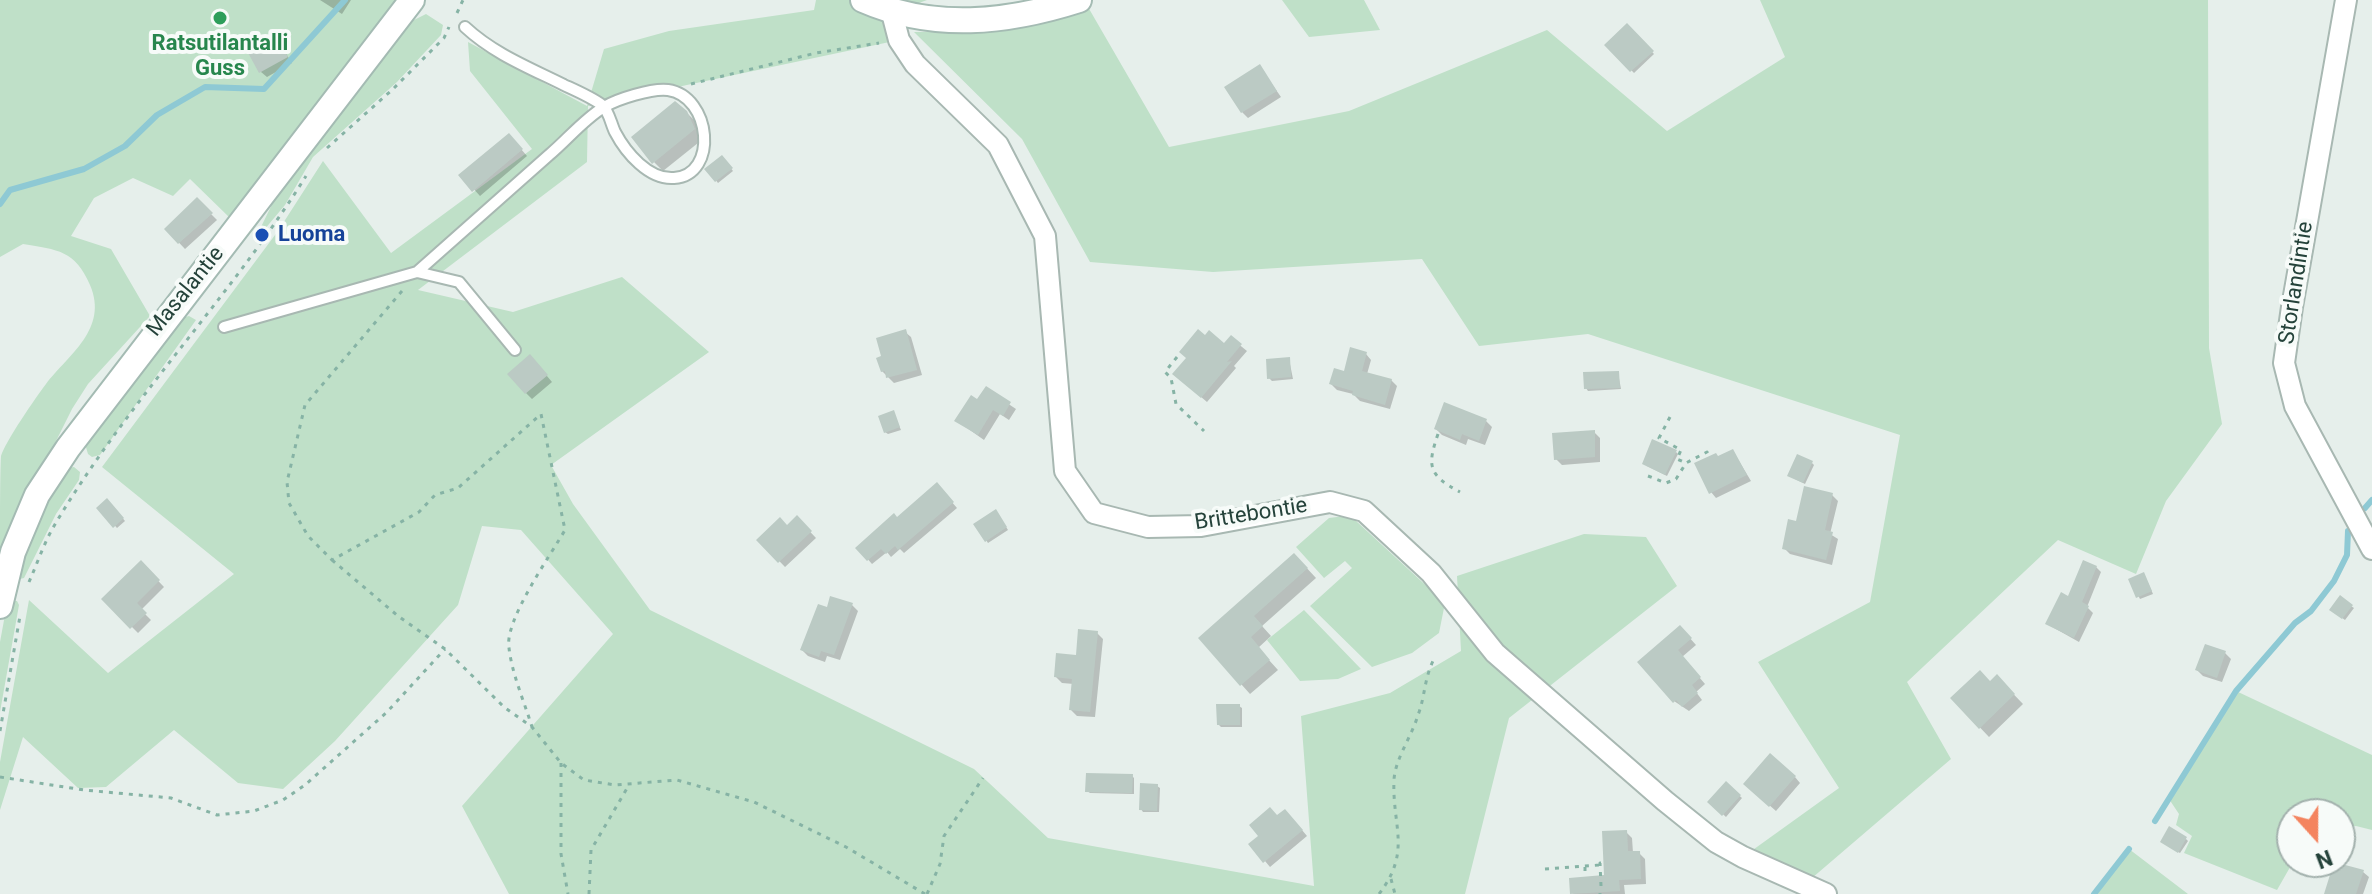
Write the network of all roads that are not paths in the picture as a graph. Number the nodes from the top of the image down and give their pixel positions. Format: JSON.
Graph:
{"nodes":[{"id":1,"x":412,"y":0,"type":"edge"},
{"id":2,"x":863,"y":0,"type":"edge"},
{"id":3,"x":1079,"y":0,"type":"edge"},
{"id":4,"x":2346,"y":0,"type":"edge"},
{"id":5,"x":892,"y":13,"type":"junction"},
{"id":6,"x":465,"y":27,"type":"dead end"},
{"id":7,"x":604,"y":107,"type":"junction"},
{"id":8,"x":417,"y":272,"type":"junction"},
{"id":9,"x":224,"y":327,"type":"dead end"},
{"id":10,"x":515,"y":350,"type":"dead end"},
{"id":11,"x":2372,"y":549,"type":"edge"},
{"id":12,"x":10,"y":609,"type":"edge"},
{"id":13,"x":1826,"y":894,"type":"edge"}],
"edges":[{"from":1,"to":12,"type":"street","name":"Masalantie"},
{"from":2,"to":5,"type":"street"},
{"from":3,"to":5,"type":"street"},
{"from":4,"to":11,"type":"street","name":"Storlandintie"},
{"from":5,"to":13,"type":"street","name":"Brittebontie"},
{"from":6,"to":7,"type":"lane"},
{"from":7,"to":7,"type":"lane"},
{"from":7,"to":8,"type":"lane"},
{"from":8,"to":9,"type":"lane"},
{"from":8,"to":10,"type":"lane"}]}
